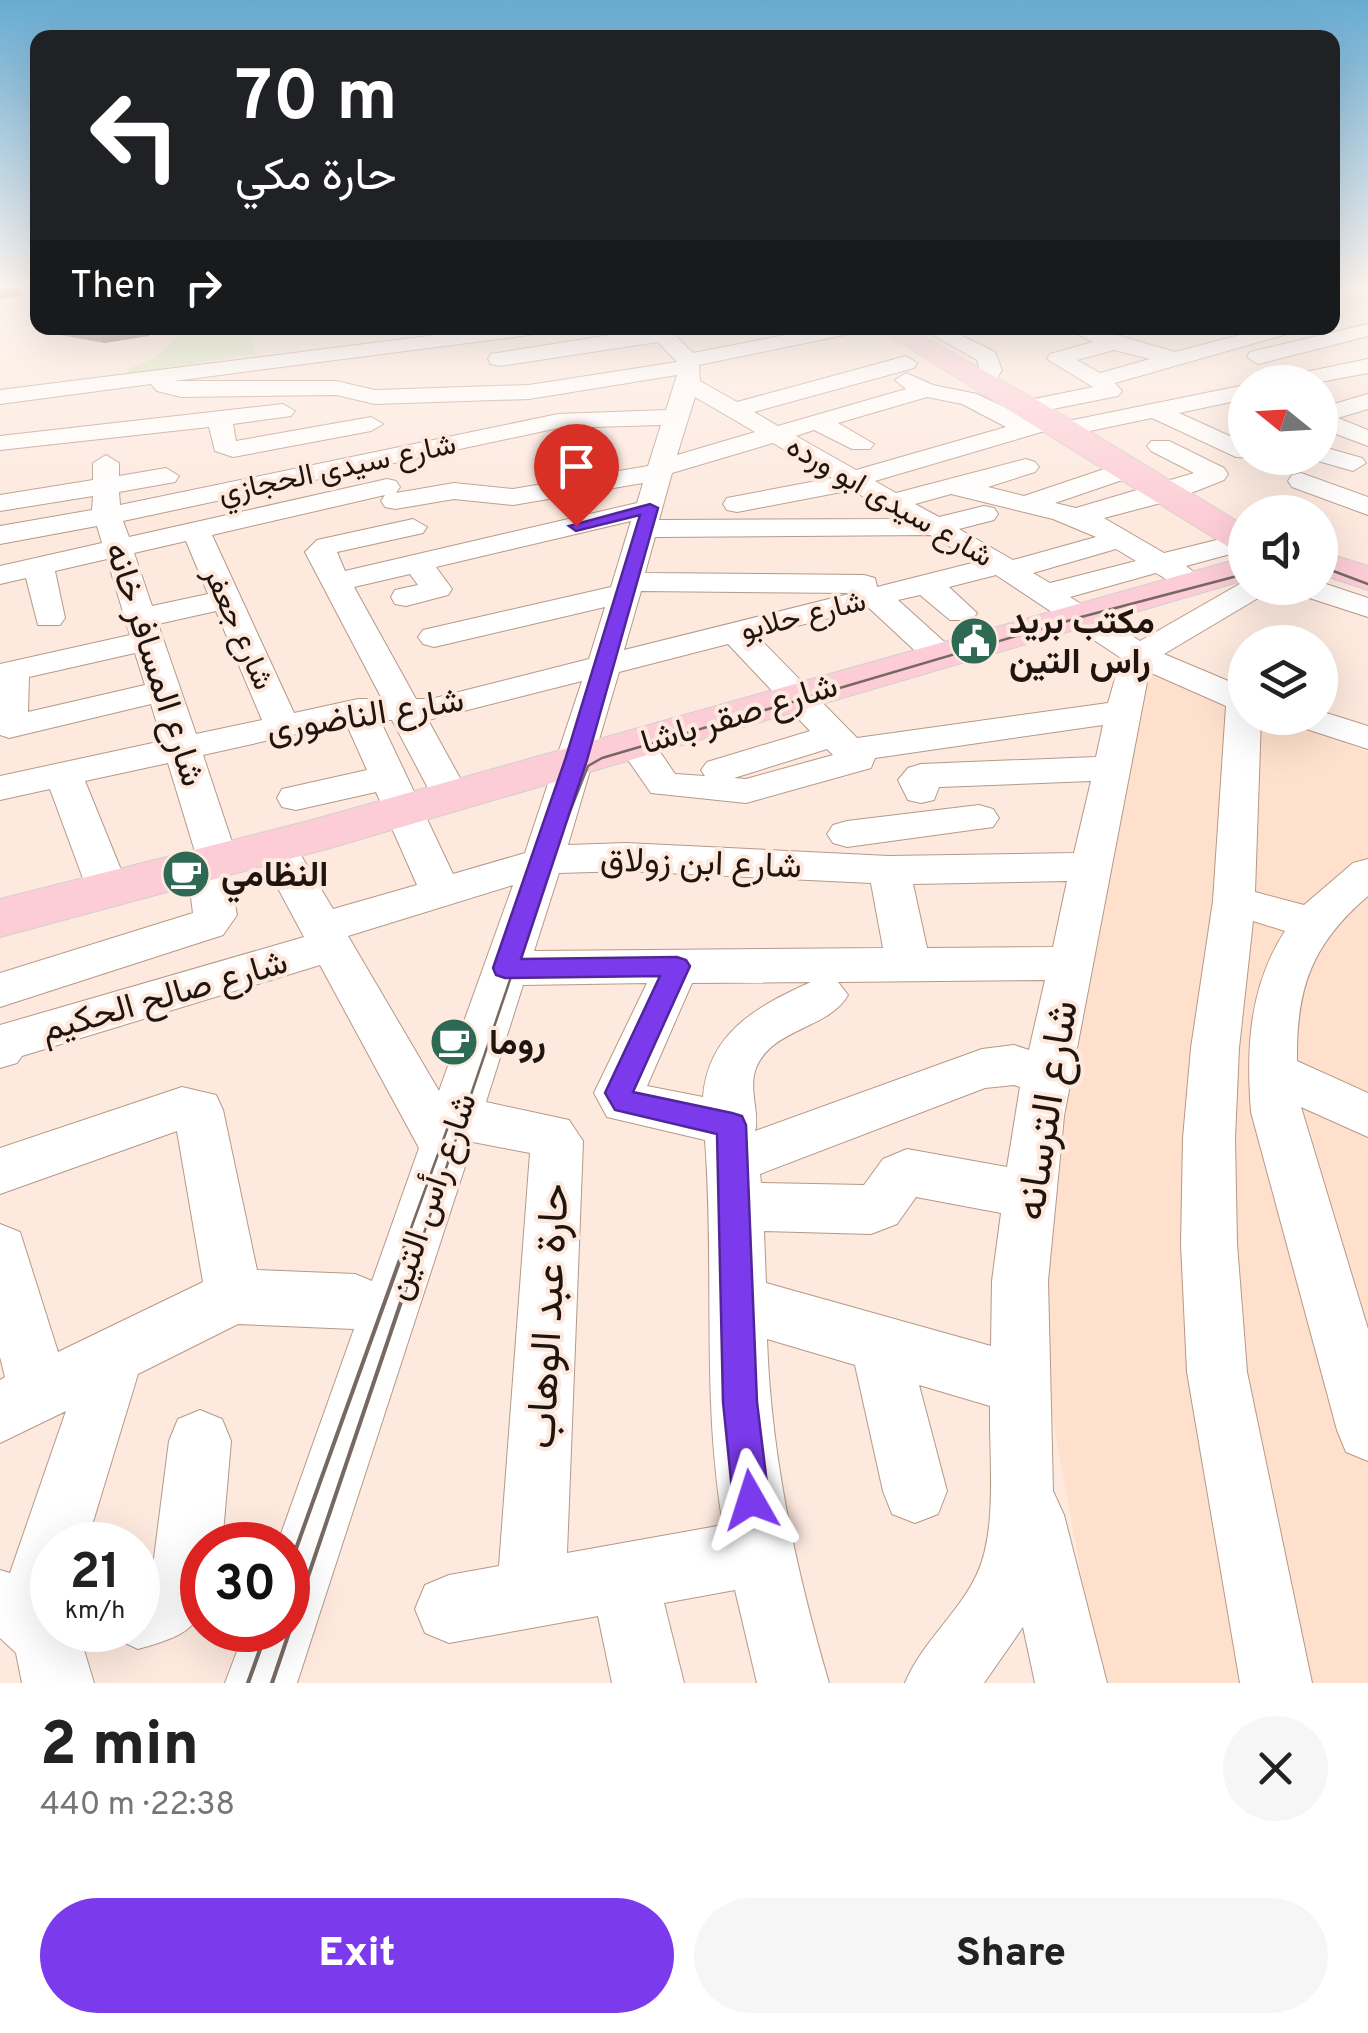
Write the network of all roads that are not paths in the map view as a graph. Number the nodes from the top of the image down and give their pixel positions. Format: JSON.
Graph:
{"nodes":[{"id":1,"x":234,"y":367,"type":"edge"},
{"id":2,"x":292,"y":367,"type":"edge"},
{"id":3,"x":354,"y":367,"type":"edge"},
{"id":4,"x":481,"y":367,"type":"edge"},
{"id":5,"x":661,"y":367,"type":"edge"},
{"id":6,"x":669,"y":367,"type":"edge"},
{"id":7,"x":675,"y":367,"type":"edge"},
{"id":8,"x":677,"y":367,"type":"edge"},
{"id":9,"x":689,"y":367,"type":"edge"},
{"id":10,"x":820,"y":367,"type":"edge"},
{"id":11,"x":884,"y":367,"type":"edge"},
{"id":12,"x":926,"y":367,"type":"edge"},
{"id":13,"x":945,"y":367,"type":"edge"},
{"id":14,"x":1068,"y":367,"type":"edge"},
{"id":15,"x":1150,"y":367,"type":"edge"},
{"id":16,"x":1183,"y":367,"type":"edge"},
{"id":17,"x":1365,"y":367,"type":"edge"},
{"id":18,"x":1338,"y":372,"type":"edge"},
{"id":19,"x":834,"y":382,"type":"junction"},
{"id":20,"x":168,"y":386,"type":"junction"},
{"id":21,"x":1096,"y":387,"type":"junction"},
{"id":22,"x":301,"y":388,"type":"junction"},
{"id":23,"x":358,"y":390,"type":"junction"},
{"id":24,"x":0,"y":397,"type":"edge"},
{"id":25,"x":1228,"y":400,"type":"edge"},
{"id":26,"x":521,"y":404,"type":"junction"},
{"id":27,"x":1180,"y":404,"type":"junction"},
{"id":28,"x":1365,"y":404,"type":"edge"},
{"id":29,"x":869,"y":406,"type":"junction"},
{"id":30,"x":1228,"y":406,"type":"edge"},
{"id":31,"x":1228,"y":406,"type":"edge"},
{"id":32,"x":18,"y":407,"type":"edge"},
{"id":33,"x":924,"y":407,"type":"junction"},
{"id":34,"x":1228,"y":410,"type":"edge"},
{"id":35,"x":1338,"y":412,"type":"edge"},
{"id":36,"x":478,"y":413,"type":"dead end"},
{"id":37,"x":220,"y":419,"type":"junction"},
{"id":38,"x":896,"y":420,"type":"dead end"},
{"id":39,"x":1014,"y":420,"type":"junction"},
{"id":40,"x":1109,"y":420,"type":"junction"},
{"id":41,"x":816,"y":422,"type":"junction"},
{"id":42,"x":371,"y":424,"type":"junction"},
{"id":43,"x":164,"y":425,"type":"junction"},
{"id":44,"x":1338,"y":426,"type":"edge"},
{"id":45,"x":774,"y":434,"type":"junction"},
{"id":46,"x":1368,"y":439,"type":"edge"},
{"id":47,"x":10,"y":442,"type":"edge"},
{"id":48,"x":1338,"y":445,"type":"edge"},
{"id":49,"x":1361,"y":458,"type":"edge"},
{"id":50,"x":380,"y":459,"type":"junction"},
{"id":51,"x":1228,"y":459,"type":"edge"},
{"id":52,"x":1054,"y":460,"type":"dead end"},
{"id":53,"x":1125,"y":461,"type":"junction"},
{"id":54,"x":1203,"y":466,"type":"junction"},
{"id":55,"x":958,"y":468,"type":"junction"},
{"id":56,"x":841,"y":473,"type":"junction"},
{"id":57,"x":1317,"y":475,"type":"edge"},
{"id":58,"x":166,"y":476,"type":"junction"},
{"id":59,"x":756,"y":480,"type":"dead end"},
{"id":60,"x":9,"y":483,"type":"edge"},
{"id":61,"x":107,"y":488,"type":"junction"},
{"id":62,"x":655,"y":488,"type":"junction"},
{"id":63,"x":1166,"y":492,"type":"junction"},
{"id":64,"x":808,"y":493,"type":"junction"},
{"id":65,"x":1058,"y":493,"type":"junction"},
{"id":66,"x":892,"y":502,"type":"junction"},
{"id":67,"x":737,"y":504,"type":"dead end"},
{"id":68,"x":1027,"y":504,"type":"junction"},
{"id":69,"x":165,"y":505,"type":"junction"},
{"id":70,"x":1368,"y":507,"type":"edge"},
{"id":71,"x":984,"y":514,"type":"dead end"},
{"id":72,"x":1085,"y":514,"type":"junction"},
{"id":73,"x":1124,"y":520,"type":"junction"},
{"id":74,"x":934,"y":526,"type":"junction"},
{"id":75,"x":758,"y":528,"type":"junction"},
{"id":76,"x":830,"y":528,"type":"junction"},
{"id":77,"x":195,"y":530,"type":"junction"},
{"id":78,"x":1228,"y":531,"type":"edge"},
{"id":79,"x":417,"y":533,"type":"junction"},
{"id":80,"x":1010,"y":534,"type":"dead end"},
{"id":81,"x":0,"y":536,"type":"edge"},
{"id":82,"x":479,"y":537,"type":"junction"},
{"id":83,"x":970,"y":547,"type":"junction"},
{"id":84,"x":1228,"y":547,"type":"edge"},
{"id":85,"x":120,"y":548,"type":"junction"},
{"id":86,"x":760,"y":560,"type":"dead end"},
{"id":87,"x":38,"y":566,"type":"junction"},
{"id":88,"x":1179,"y":567,"type":"junction"},
{"id":89,"x":1005,"y":568,"type":"junction"},
{"id":90,"x":1228,"y":568,"type":"edge"},
{"id":91,"x":0,"y":575,"type":"edge"},
{"id":92,"x":926,"y":577,"type":"junction"},
{"id":93,"x":508,"y":579,"type":"dead end"},
{"id":94,"x":857,"y":580,"type":"junction"},
{"id":95,"x":472,"y":584,"type":"dead end"},
{"id":96,"x":628,"y":588,"type":"junction"},
{"id":97,"x":406,"y":597,"type":"dead end"},
{"id":98,"x":1338,"y":598,"type":"edge"},
{"id":99,"x":226,"y":600,"type":"junction"},
{"id":100,"x":1228,"y":603,"type":"edge"},
{"id":101,"x":1060,"y":604,"type":"junction"},
{"id":102,"x":1368,"y":608,"type":"edge"},
{"id":103,"x":961,"y":613,"type":"dead end"},
{"id":104,"x":49,"y":618,"type":"dead end"},
{"id":105,"x":144,"y":629,"type":"junction"},
{"id":106,"x":735,"y":632,"type":"junction"},
{"id":107,"x":434,"y":637,"type":"dead end"},
{"id":108,"x":938,"y":654,"type":"junction"},
{"id":109,"x":1138,"y":655,"type":"junction"},
{"id":110,"x":606,"y":664,"type":"junction"},
{"id":111,"x":6,"y":672,"type":"edge"},
{"id":112,"x":162,"y":691,"type":"junction"},
{"id":113,"x":1228,"y":694,"type":"edge"},
{"id":114,"x":797,"y":695,"type":"junction"},
{"id":115,"x":358,"y":710,"type":"junction"},
{"id":116,"x":404,"y":710,"type":"junction"},
{"id":117,"x":1124,"y":712,"type":"junction"},
{"id":118,"x":282,"y":726,"type":"junction"},
{"id":119,"x":1338,"y":728,"type":"edge"},
{"id":120,"x":1242,"y":735,"type":"edge"},
{"id":121,"x":943,"y":737,"type":"junction"},
{"id":122,"x":1368,"y":738,"type":"edge"},
{"id":123,"x":635,"y":744,"type":"junction"},
{"id":124,"x":181,"y":746,"type":"junction"},
{"id":125,"x":842,"y":750,"type":"junction"},
{"id":126,"x":576,"y":760,"type":"junction"},
{"id":127,"x":1112,"y":768,"type":"junction"},
{"id":128,"x":720,"y":770,"type":"dead end"},
{"id":129,"x":63,"y":774,"type":"junction"},
{"id":130,"x":0,"y":788,"type":"edge"},
{"id":131,"x":921,"y":792,"type":"dead end"},
{"id":132,"x":396,"y":794,"type":"junction"},
{"id":133,"x":296,"y":798,"type":"dead end"},
{"id":134,"x":452,"y":798,"type":"junction"},
{"id":135,"x":972,"y":799,"type":"junction"},
{"id":136,"x":276,"y":847,"type":"junction"},
{"id":137,"x":862,"y":858,"type":"junction"},
{"id":138,"x":542,"y":860,"type":"junction"},
{"id":139,"x":213,"y":865,"type":"junction"},
{"id":140,"x":1090,"y":867,"type":"junction"},
{"id":141,"x":1002,"y":868,"type":"junction"},
{"id":142,"x":1368,"y":873,"type":"edge"},
{"id":143,"x":109,"y":892,"type":"junction"},
{"id":144,"x":441,"y":892,"type":"junction"},
{"id":145,"x":1234,"y":901,"type":"junction"},
{"id":146,"x":0,"y":918,"type":"edge"},
{"id":147,"x":1313,"y":923,"type":"junction"},
{"id":148,"x":327,"y":937,"type":"junction"},
{"id":149,"x":1070,"y":963,"type":"junction"},
{"id":150,"x":908,"y":965,"type":"junction"},
{"id":151,"x":677,"y":966,"type":"junction"},
{"id":152,"x":756,"y":966,"type":"junction"},
{"id":153,"x":505,"y":968,"type":"junction"},
{"id":154,"x":1,"y":990,"type":"edge"},
{"id":155,"x":0,"y":1049,"type":"edge"},
{"id":156,"x":1271,"y":1071,"type":"junction"},
{"id":157,"x":1047,"y":1076,"type":"junction"},
{"id":158,"x":1368,"y":1116,"type":"edge"},
{"id":159,"x":453,"y":1131,"type":"junction"},
{"id":160,"x":734,"y":1164,"type":"junction"},
{"id":161,"x":0,"y":1171,"type":"edge"},
{"id":162,"x":1029,"y":1195,"type":"junction"},
{"id":163,"x":0,"y":1250,"type":"edge"},
{"id":164,"x":234,"y":1296,"type":"junction"},
{"id":165,"x":739,"y":1303,"type":"junction"},
{"id":166,"x":389,"y":1316,"type":"junction"},
{"id":167,"x":879,"y":1344,"type":"junction"},
{"id":168,"x":116,"y":1354,"type":"junction"},
{"id":169,"x":1022,"y":1385,"type":"junction"},
{"id":170,"x":19,"y":1401,"type":"edge"},
{"id":171,"x":1368,"y":1430,"type":"edge"},
{"id":172,"x":200,"y":1441,"type":"dead end"},
{"id":173,"x":1023,"y":1482,"type":"junction"},
{"id":174,"x":916,"y":1491,"type":"dead end"},
{"id":175,"x":61,"y":1522,"type":"edge"},
{"id":176,"x":310,"y":1547,"type":"edge"},
{"id":177,"x":761,"y":1552,"type":"junction"},
{"id":178,"x":624,"y":1577,"type":"junction"},
{"id":179,"x":531,"y":1594,"type":"junction"},
{"id":180,"x":160,"y":1609,"type":"edge"},
{"id":181,"x":449,"y":1609,"type":"dead end"},
{"id":182,"x":272,"y":1652,"type":"edge"},
{"id":183,"x":261,"y":1683,"type":"edge"},
{"id":184,"x":648,"y":1683,"type":"edge"},
{"id":185,"x":792,"y":1683,"type":"edge"},
{"id":186,"x":940,"y":1683,"type":"edge"},
{"id":187,"x":1071,"y":1683,"type":"edge"},
{"id":188,"x":1276,"y":1683,"type":"edge"}],
"edges":[{"from":1,"to":20,"type":"street"},
{"from":2,"to":22,"type":"street"},
{"from":3,"to":23,"type":"street"},
{"from":4,"to":26,"type":"street"},
{"from":5,"to":26,"type":"street"},
{"from":6,"to":26,"type":"street","name":"شارع سيدى الحجازي"},
{"from":7,"to":62,"type":"street","name":"شارع رأس التين"},
{"from":8,"to":45,"type":"street","name":"شارع سيدى ابو ورده"},
{"from":9,"to":19,"type":"street"},
{"from":10,"to":19,"type":"street"},
{"from":11,"to":19,"type":"street"},
{"from":12,"to":33,"type":"street"},
{"from":13,"to":39,"type":"main road"},
{"from":14,"to":21,"type":"street"},
{"from":15,"to":21,"type":"street"},
{"from":16,"to":25,"type":"street"},
{"from":17,"to":18,"type":"street"},
{"from":20,"to":22,"type":"street"},
{"from":20,"to":32,"type":"street"},
{"from":20,"to":43,"type":"street"},
{"from":21,"to":27,"type":"street"},
{"from":21,"to":39,"type":"street"},
{"from":21,"to":40,"type":"street"},
{"from":22,"to":23,"type":"street"},
{"from":23,"to":26,"type":"street"},
{"from":23,"to":37,"type":"street"},
{"from":23,"to":42,"type":"street"},
{"from":24,"to":32,"type":"street"},
{"from":26,"to":36,"type":"street"},
{"from":26,"to":50,"type":"street","name":"شارع سيدى الحجازي"},
{"from":27,"to":30,"type":"street"},
{"from":27,"to":31,"type":"street"},
{"from":27,"to":40,"type":"street"},
{"from":28,"to":35,"type":"street"},
{"from":29,"to":33,"type":"street"},
{"from":29,"to":38,"type":"street"},
{"from":29,"to":41,"type":"street"},
{"from":32,"to":47,"type":"street"},
{"from":33,"to":39,"type":"street"},
{"from":33,"to":55,"type":"street"},
{"from":34,"to":53,"type":"street"},
{"from":37,"to":42,"type":"street"},
{"from":37,"to":43,"type":"street"},
{"from":39,"to":40,"type":"street"},
{"from":39,"to":52,"type":"street"},
{"from":39,"to":53,"type":"main road"},
{"from":39,"to":55,"type":"street"},
{"from":39,"to":55,"type":"street"},
{"from":40,"to":53,"type":"street"},
{"from":41,"to":45,"type":"street"},
{"from":41,"to":56,"type":"street"},
{"from":42,"to":50,"type":"street"},
{"from":43,"to":47,"type":"street"},
{"from":43,"to":58,"type":"street"},
{"from":44,"to":46,"type":"street"},
{"from":45,"to":56,"type":"street","name":"شارع سيدى ابو ورده"},
{"from":45,"to":62,"type":"street"},
{"from":47,"to":60,"type":"street"},
{"from":48,"to":49,"type":"street"},
{"from":50,"to":69,"type":"street","name":"شارع سيدى الحجازي"},
{"from":50,"to":79,"type":"street"},
{"from":51,"to":54,"type":"street"},
{"from":53,"to":54,"type":"street"},
{"from":53,"to":63,"type":"main road"},
{"from":53,"to":65,"type":"street"},
{"from":53,"to":73,"type":"street"},
{"from":54,"to":63,"type":"street","name":"شارع حلابو"},
{"from":55,"to":56,"type":"street"},
{"from":55,"to":66,"type":"street"},
{"from":55,"to":68,"type":"street"},
{"from":56,"to":59,"type":"street"},
{"from":56,"to":64,"type":"street"},
{"from":56,"to":66,"type":"street","name":"شارع سيدى ابو ورده"},
{"from":57,"to":70,"type":"street"},
{"from":58,"to":61,"type":"street"},
{"from":58,"to":69,"type":"street"},
{"from":60,"to":61,"type":"street"},
{"from":61,"to":69,"type":"street","name":"شارع سيدى الحجازي"},
{"from":61,"to":81,"type":"street","name":"شارع سيدى الحجازي"},
{"from":61,"to":85,"type":"street","name":"شارع المسافر خانه"},
{"from":62,"to":75,"type":"street"},
{"from":62,"to":79,"type":"street"},
{"from":62,"to":82,"type":"street"},
{"from":62,"to":96,"type":"street","name":"شارع رأس التين"},
{"from":63,"to":73,"type":"street","name":"شارع حلابو"},
{"from":63,"to":78,"type":"main road"},
{"from":64,"to":67,"type":"street"},
{"from":64,"to":76,"type":"street"},
{"from":65,"to":68,"type":"street"},
{"from":65,"to":72,"type":"street"},
{"from":66,"to":74,"type":"street","name":"شارع سيدى ابو ورده"},
{"from":68,"to":72,"type":"street"},
{"from":71,"to":74,"type":"street"},
{"from":72,"to":73,"type":"street"},
{"from":73,"to":88,"type":"street"},
{"from":73,"to":89,"type":"street","name":"شارع حلابو"},
{"from":74,"to":76,"type":"street"},
{"from":74,"to":83,"type":"street","name":"شارع سيدى ابو ورده"},
{"from":75,"to":76,"type":"street"},
{"from":75,"to":86,"type":"street"},
{"from":77,"to":79,"type":"street"},
{"from":77,"to":85,"type":"street"},
{"from":77,"to":99,"type":"street","name":"شارع جعفر"},
{"from":79,"to":82,"type":"street"},
{"from":79,"to":95,"type":"street"},
{"from":79,"to":97,"type":"street"},
{"from":79,"to":116,"type":"street"},
{"from":80,"to":83,"type":"street"},
{"from":82,"to":93,"type":"street"},
{"from":83,"to":89,"type":"street","name":"شارع سيدى ابو ورده"},
{"from":84,"to":88,"type":"street"},
{"from":85,"to":87,"type":"street"},
{"from":85,"to":105,"type":"street","name":"شارع المسافر خانه"},
{"from":87,"to":91,"type":"street"},
{"from":87,"to":104,"type":"street"},
{"from":88,"to":90,"type":"main road","name":"شارع صقر باشا"},
{"from":88,"to":101,"type":"main road","name":"شارع صقر باشا"},
{"from":89,"to":92,"type":"street","name":"شارع حلابو"},
{"from":89,"to":101,"type":"street","name":"شارع سيدى ابو ورده"},
{"from":92,"to":94,"type":"street","name":"شارع حلابو"},
{"from":92,"to":103,"type":"street"},
{"from":94,"to":96,"type":"street"},
{"from":94,"to":106,"type":"street","name":"شارع حلابو"},
{"from":94,"to":108,"type":"street"},
{"from":96,"to":107,"type":"street"},
{"from":96,"to":110,"type":"street","name":"شارع رأس التين"},
{"from":98,"to":102,"type":"street"},
{"from":99,"to":105,"type":"street"},
{"from":99,"to":118,"type":"street","name":"شارع جعفر"},
{"from":100,"to":109,"type":"street"},
{"from":101,"to":108,"type":"main road","name":"شارع صقر باشا"},
{"from":101,"to":109,"type":"street","name":"شارع سيدى ابو ورده"},
{"from":105,"to":111,"type":"street"},
{"from":105,"to":112,"type":"street","name":"شارع المسافر خانه"},
{"from":106,"to":110,"type":"street","name":"شارع حلابو"},
{"from":106,"to":114,"type":"street"},
{"from":108,"to":114,"type":"main road","name":"شارع صقر باشا"},
{"from":109,"to":113,"type":"street","name":"شارع سيدى ابو ورده"},
{"from":109,"to":117,"type":"street","name":"شارع الترسانه"},
{"from":110,"to":116,"type":"street","name":"شارع الناضورى"},
{"from":110,"to":126,"type":"street","name":"شارع رأس التين"},
{"from":111,"to":112,"type":"street"},
{"from":112,"to":124,"type":"street","name":"شارع المسافر خانه"},
{"from":114,"to":123,"type":"main road","name":"شارع صقر باشا"},
{"from":114,"to":125,"type":"street"},
{"from":115,"to":116,"type":"street","name":"شارع الناضورى"},
{"from":115,"to":118,"type":"street","name":"شارع الناضورى"},
{"from":115,"to":132,"type":"street"},
{"from":116,"to":134,"type":"street"},
{"from":117,"to":121,"type":"street"},
{"from":117,"to":127,"type":"street","name":"شارع الترسانه"},
{"from":118,"to":124,"type":"street","name":"شارع الناضورى"},
{"from":119,"to":122,"type":"street"},
{"from":120,"to":145,"type":"street"},
{"from":121,"to":125,"type":"street"},
{"from":121,"to":135,"type":"street"},
{"from":123,"to":125,"type":"street"},
{"from":123,"to":126,"type":"main road","name":"شارع صقر باشا"},
{"from":124,"to":129,"type":"street","name":"شارع الناضورى"},
{"from":124,"to":139,"type":"street","name":"شارع المسافر خانه"},
{"from":125,"to":128,"type":"street"},
{"from":125,"to":137,"type":"street"},
{"from":126,"to":134,"type":"main road","name":"شارع صقر باشا"},
{"from":126,"to":138,"type":"street","name":"شارع رأس التين"},
{"from":127,"to":135,"type":"street"},
{"from":127,"to":140,"type":"street","name":"شارع الترسانه"},
{"from":129,"to":130,"type":"street","name":"شارع الناضورى"},
{"from":129,"to":143,"type":"street"},
{"from":131,"to":135,"type":"street"},
{"from":132,"to":133,"type":"street"},
{"from":132,"to":134,"type":"main road","name":"شارع صقر باشا"},
{"from":132,"to":136,"type":"main road","name":"شارع صقر باشا"},
{"from":132,"to":144,"type":"street"},
{"from":135,"to":137,"type":"street"},
{"from":135,"to":141,"type":"street"},
{"from":136,"to":139,"type":"main road","name":"شارع صقر باشا"},
{"from":136,"to":148,"type":"street"},
{"from":137,"to":138,"type":"street","name":"شارع ابن زولاق"},
{"from":137,"to":141,"type":"street","name":"شارع ابن زولاق"},
{"from":137,"to":150,"type":"street"},
{"from":138,"to":144,"type":"street","name":"شارع ابن زولاق"},
{"from":138,"to":153,"type":"street","name":"شارع رأس التين"},
{"from":139,"to":143,"type":"main road","name":"شارع صقر باشا"},
{"from":139,"to":154,"type":"street","name":"شارع المسافر خانه"},
{"from":140,"to":141,"type":"street","name":"شارع ابن زولاق"},
{"from":140,"to":149,"type":"street","name":"شارع الترسانه"},
{"from":142,"to":147,"type":"street"},
{"from":143,"to":146,"type":"main road","name":"شارع صقر باشا"},
{"from":144,"to":148,"type":"street","name":"شارع ابن زولاق"},
{"from":145,"to":147,"type":"street"},
{"from":145,"to":188,"type":"street"},
{"from":147,"to":156,"type":"street"},
{"from":148,"to":155,"type":"street","name":"شارع صالح الحكيم"},
{"from":148,"to":159,"type":"street"},
{"from":149,"to":150,"type":"street"},
{"from":149,"to":157,"type":"street","name":"شارع الترسانه"},
{"from":150,"to":152,"type":"street"},
{"from":151,"to":152,"type":"street"},
{"from":151,"to":153,"type":"street"},
{"from":151,"to":160,"type":"street"},
{"from":152,"to":160,"type":"street"},
{"from":153,"to":159,"type":"street","name":"شارع رأس التين"},
{"from":156,"to":158,"type":"street"},
{"from":156,"to":171,"type":"street"},
{"from":157,"to":160,"type":"street"},
{"from":157,"to":162,"type":"street","name":"شارع الترسانه"},
{"from":159,"to":166,"type":"street","name":"شارع رأس التين"},
{"from":159,"to":179,"type":"street","name":"حارة عبد الوهاب"},
{"from":160,"to":162,"type":"street"},
{"from":160,"to":165,"type":"street"},
{"from":161,"to":164,"type":"street"},
{"from":162,"to":169,"type":"street","name":"شارع الترسانه"},
{"from":163,"to":170,"type":"street"},
{"from":164,"to":166,"type":"street"},
{"from":164,"to":168,"type":"street"},
{"from":165,"to":167,"type":"street"},
{"from":165,"to":177,"type":"street"},
{"from":166,"to":176,"type":"street","name":"شارع رأس التين"},
{"from":167,"to":169,"type":"street"},
{"from":167,"to":174,"type":"street"},
{"from":168,"to":170,"type":"street"},
{"from":168,"to":175,"type":"street"},
{"from":169,"to":173,"type":"street","name":"شارع الترسانه"},
{"from":172,"to":180,"type":"street"},
{"from":173,"to":186,"type":"street","name":"شارع الترسانه"},
{"from":173,"to":187,"type":"street"},
{"from":177,"to":178,"type":"street"},
{"from":177,"to":185,"type":"street"},
{"from":178,"to":179,"type":"street"},
{"from":178,"to":184,"type":"street"},
{"from":179,"to":181,"type":"street"},
{"from":182,"to":183,"type":"street"}]}
